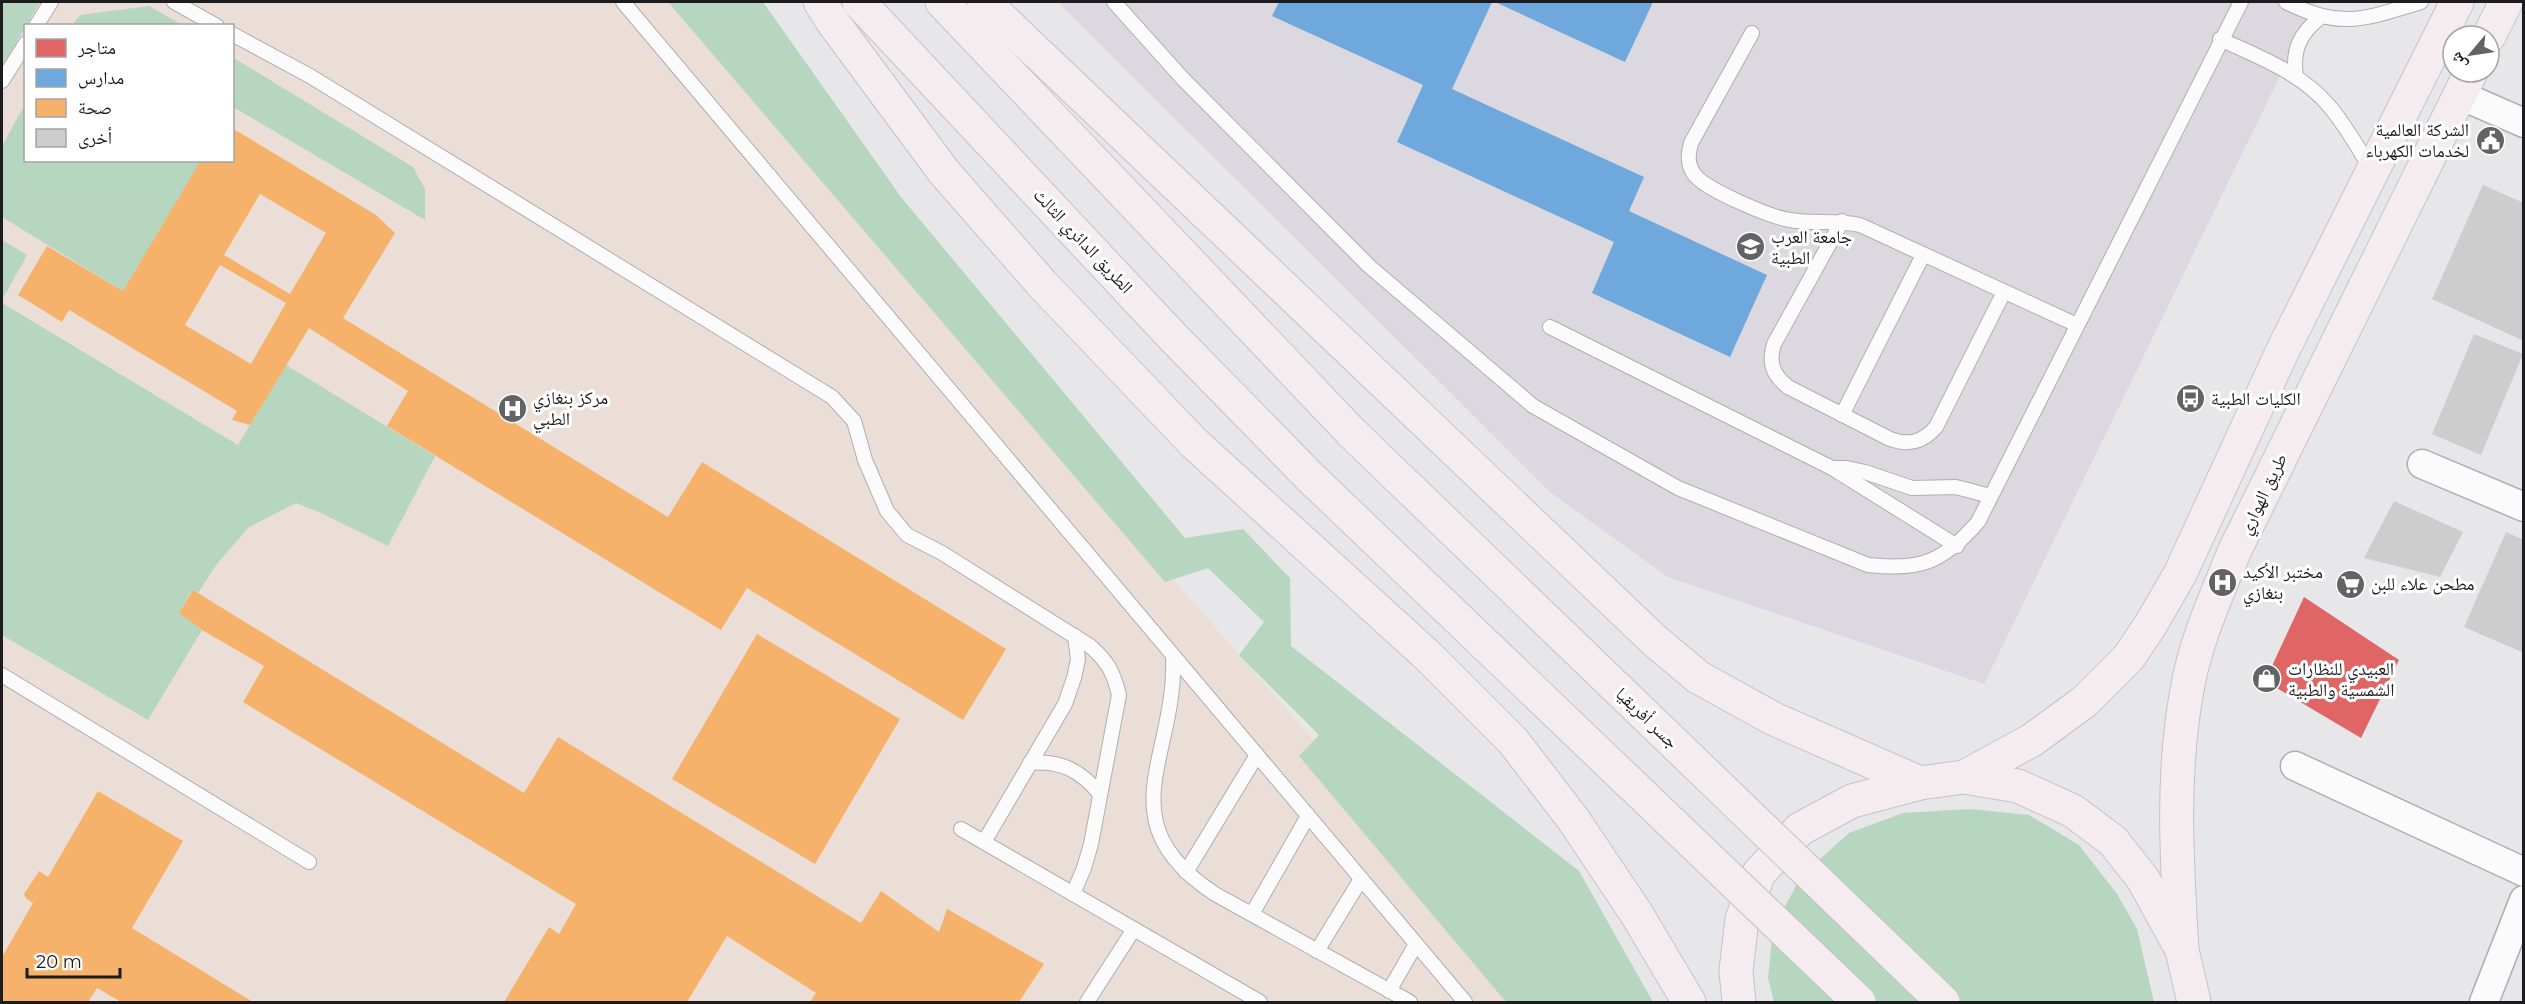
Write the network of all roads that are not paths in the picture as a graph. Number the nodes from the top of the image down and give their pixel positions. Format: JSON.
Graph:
{"nodes":[{"id":1,"x":51,"y":2,"type":"edge"},
{"id":2,"x":174,"y":2,"type":"edge"},
{"id":3,"x":623,"y":2,"type":"edge"},
{"id":4,"x":820,"y":2,"type":"edge"},
{"id":5,"x":859,"y":2,"type":"edge"},
{"id":6,"x":942,"y":2,"type":"edge"},
{"id":7,"x":984,"y":2,"type":"edge"},
{"id":8,"x":1114,"y":2,"type":"edge"},
{"id":9,"x":2241,"y":2,"type":"edge"},
{"id":10,"x":2286,"y":2,"type":"edge"},
{"id":11,"x":2421,"y":2,"type":"edge"},
{"id":12,"x":2457,"y":2,"type":"edge"},
{"id":13,"x":2506,"y":2,"type":"edge"},
{"id":14,"x":2321,"y":17,"type":"junction"},
{"id":15,"x":37,"y":24,"type":"edge"},
{"id":16,"x":213,"y":24,"type":"edge"},
{"id":17,"x":2495,"y":24,"type":"edge"},
{"id":18,"x":1752,"y":33,"type":"dead end"},
{"id":19,"x":234,"y":35,"type":"edge"},
{"id":20,"x":2220,"y":39,"type":"junction"},
{"id":21,"x":24,"y":46,"type":"edge"},
{"id":22,"x":2296,"y":76,"type":"junction"},
{"id":23,"x":2,"y":81,"type":"edge"},
{"id":24,"x":2466,"y":84,"type":"edge"},
{"id":25,"x":2467,"y":84,"type":"edge"},
{"id":26,"x":2523,"y":123,"type":"edge"},
{"id":27,"x":2372,"y":169,"type":"junction"},
{"id":28,"x":1842,"y":221,"type":"junction"},
{"id":29,"x":1923,"y":255,"type":"junction"},
{"id":30,"x":2004,"y":292,"type":"junction"},
{"id":31,"x":2076,"y":325,"type":"junction"},
{"id":32,"x":1550,"y":327,"type":"dead end"},
{"id":33,"x":1842,"y":415,"type":"junction"},
{"id":34,"x":2422,"y":464,"type":"dead end"},
{"id":35,"x":1832,"y":468,"type":"junction"},
{"id":36,"x":1990,"y":496,"type":"junction"},
{"id":37,"x":2523,"y":507,"type":"edge"},
{"id":38,"x":1957,"y":546,"type":"junction"},
{"id":39,"x":1075,"y":636,"type":"junction"},
{"id":40,"x":1173,"y":656,"type":"junction"},
{"id":41,"x":2,"y":675,"type":"edge"},
{"id":42,"x":1257,"y":755,"type":"junction"},
{"id":43,"x":1030,"y":763,"type":"junction"},
{"id":44,"x":2295,"y":766,"type":"dead end"},
{"id":45,"x":1964,"y":777,"type":"junction"},
{"id":46,"x":1920,"y":783,"type":"junction"},
{"id":47,"x":1100,"y":794,"type":"junction"},
{"id":48,"x":1308,"y":816,"type":"junction"},
{"id":49,"x":961,"y":829,"type":"dead end"},
{"id":50,"x":984,"y":842,"type":"junction"},
{"id":51,"x":309,"y":862,"type":"dead end"},
{"id":52,"x":1186,"y":872,"type":"junction"},
{"id":53,"x":2523,"y":872,"type":"edge"},
{"id":54,"x":1362,"y":879,"type":"junction"},
{"id":55,"x":1073,"y":894,"type":"junction"},
{"id":56,"x":2523,"y":900,"type":"edge"},
{"id":57,"x":1252,"y":914,"type":"junction"},
{"id":58,"x":1134,"y":929,"type":"junction"},
{"id":59,"x":1416,"y":944,"type":"junction"},
{"id":60,"x":2182,"y":950,"type":"junction"},
{"id":61,"x":1317,"y":951,"type":"junction"},
{"id":62,"x":1389,"y":991,"type":"junction"},
{"id":63,"x":1087,"y":1002,"type":"edge"},
{"id":64,"x":1260,"y":1002,"type":"edge"},
{"id":65,"x":1410,"y":1002,"type":"edge"},
{"id":66,"x":1465,"y":1002,"type":"edge"},
{"id":67,"x":1689,"y":1002,"type":"edge"},
{"id":68,"x":1739,"y":1002,"type":"edge"},
{"id":69,"x":1859,"y":1002,"type":"edge"},
{"id":70,"x":1943,"y":1002,"type":"edge"},
{"id":71,"x":2194,"y":1002,"type":"edge"},
{"id":72,"x":2484,"y":1002,"type":"edge"}],
"edges":[{"from":1,"to":15,"type":"lane"},
{"from":2,"to":16,"type":"lane"},
{"from":3,"to":40,"type":"lane"},
{"from":4,"to":67,"type":"highway"},
{"from":5,"to":69,"type":"highway","name":"الطريق الدائري الثالث","bridge":true},
{"from":6,"to":70,"type":"highway","name":"جسر أفريقيا","bridge":true},
{"from":7,"to":46,"type":"highway"},
{"from":8,"to":38,"type":"lane"},
{"from":9,"to":20,"type":"lane"},
{"from":10,"to":14,"type":"lane"},
{"from":11,"to":14,"type":"lane"},
{"from":12,"to":27,"type":"highway"},
{"from":13,"to":17,"type":"highway"},
{"from":14,"to":22,"type":"lane"},
{"from":18,"to":28,"type":"lane"},
{"from":19,"to":39,"type":"lane"},
{"from":20,"to":22,"type":"lane"},
{"from":20,"to":31,"type":"lane"},
{"from":21,"to":23,"type":"lane"},
{"from":22,"to":27,"type":"lane"},
{"from":24,"to":60,"type":"highway","name":"طريق الهواري"},
{"from":25,"to":26,"type":"street"},
{"from":27,"to":45,"type":"highway"},
{"from":28,"to":29,"type":"lane"},
{"from":28,"to":33,"type":"lane"},
{"from":29,"to":30,"type":"lane"},
{"from":29,"to":33,"type":"lane"},
{"from":30,"to":31,"type":"lane"},
{"from":30,"to":33,"type":"lane"},
{"from":31,"to":36,"type":"lane"},
{"from":32,"to":35,"type":"lane"},
{"from":34,"to":37,"type":"street"},
{"from":35,"to":36,"type":"lane"},
{"from":35,"to":38,"type":"lane"},
{"from":36,"to":38,"type":"lane"},
{"from":39,"to":43,"type":"lane"},
{"from":39,"to":47,"type":"lane"},
{"from":40,"to":42,"type":"lane"},
{"from":40,"to":52,"type":"lane"},
{"from":41,"to":51,"type":"lane"},
{"from":42,"to":48,"type":"lane"},
{"from":42,"to":52,"type":"lane"},
{"from":43,"to":47,"type":"lane"},
{"from":43,"to":50,"type":"lane"},
{"from":44,"to":53,"type":"street"},
{"from":45,"to":46,"type":"highway"},
{"from":45,"to":60,"type":"highway"},
{"from":46,"to":68,"type":"highway"},
{"from":47,"to":55,"type":"lane"},
{"from":48,"to":54,"type":"lane"},
{"from":48,"to":57,"type":"lane"},
{"from":49,"to":50,"type":"lane"},
{"from":50,"to":55,"type":"lane"},
{"from":52,"to":57,"type":"lane"},
{"from":54,"to":59,"type":"lane"},
{"from":54,"to":61,"type":"lane"},
{"from":55,"to":58,"type":"lane"},
{"from":56,"to":72,"type":"street"},
{"from":57,"to":61,"type":"lane"},
{"from":58,"to":63,"type":"lane"},
{"from":58,"to":64,"type":"lane"},
{"from":59,"to":62,"type":"lane"},
{"from":59,"to":66,"type":"lane"},
{"from":60,"to":71,"type":"highway"},
{"from":61,"to":62,"type":"lane"},
{"from":62,"to":65,"type":"lane"}]}
